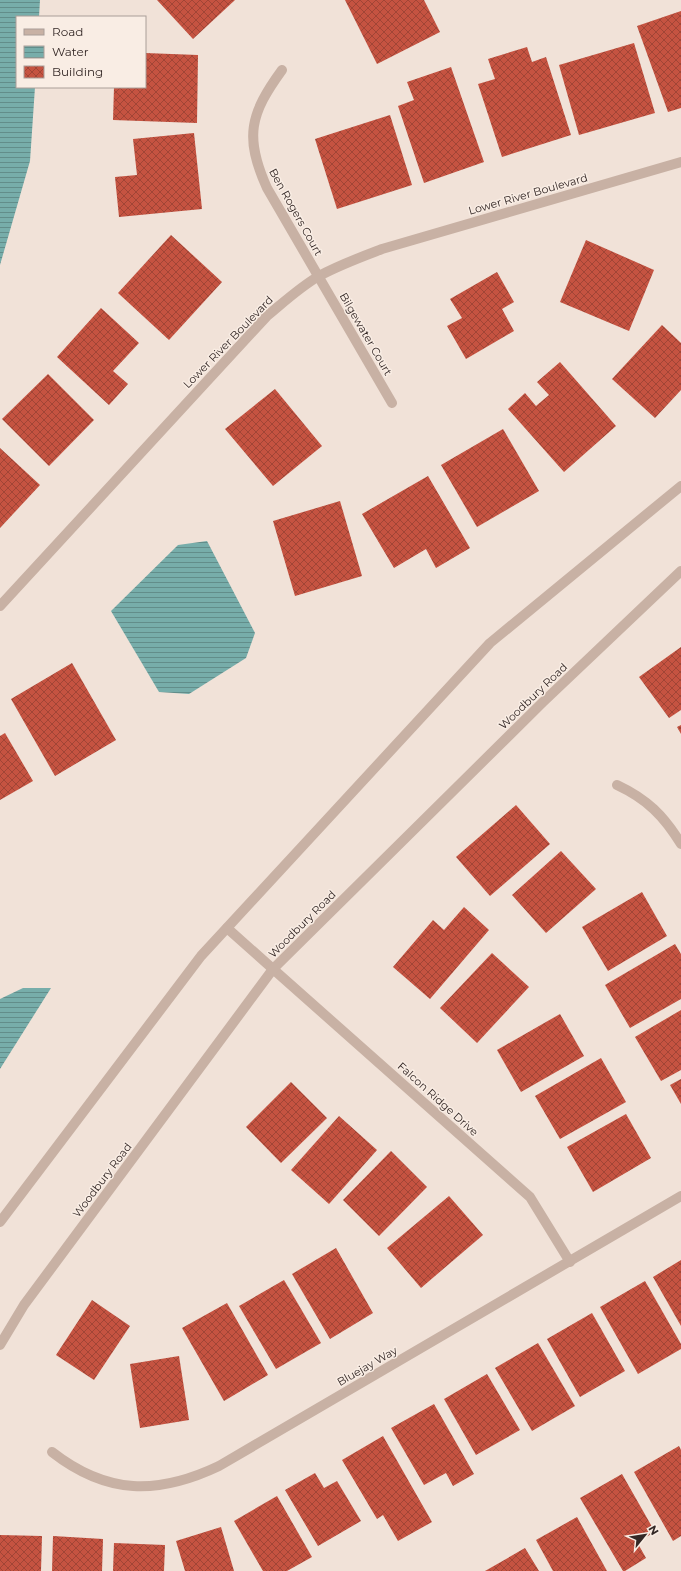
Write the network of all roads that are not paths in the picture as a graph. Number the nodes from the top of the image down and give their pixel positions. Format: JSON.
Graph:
{"nodes":[{"id":1,"x":282,"y":70,"type":"dead end"},
{"id":2,"x":681,"y":162,"type":"edge"},
{"id":3,"x":318,"y":276,"type":"junction"},
{"id":4,"x":392,"y":403,"type":"dead end"},
{"id":5,"x":681,"y":486,"type":"edge"},
{"id":6,"x":681,"y":571,"type":"edge"},
{"id":7,"x":0,"y":606,"type":"edge"},
{"id":8,"x":617,"y":785,"type":"dead end"},
{"id":9,"x":681,"y":844,"type":"edge"},
{"id":10,"x":227,"y":928,"type":"junction"},
{"id":11,"x":273,"y":970,"type":"junction"},
{"id":12,"x":681,"y":1196,"type":"edge"},
{"id":13,"x":0,"y":1222,"type":"edge"},
{"id":14,"x":570,"y":1262,"type":"junction"},
{"id":15,"x":0,"y":1344,"type":"edge"},
{"id":16,"x":52,"y":1452,"type":"dead end"}],
"edges":[{"from":1,"to":3,"type":"street","name":"Ben Rogers Court"},
{"from":2,"to":3,"type":"street","name":"Lower River Boulevard"},
{"from":3,"to":4,"type":"street","name":"Bilgewater Court"},
{"from":3,"to":7,"type":"street","name":"Lower River Boulevard"},
{"from":5,"to":10,"type":"street"},
{"from":6,"to":11,"type":"street","name":"Woodbury Road"},
{"from":8,"to":9,"type":"street"},
{"from":10,"to":11,"type":"street","name":"Falcon Ridge Drive"},
{"from":10,"to":13,"type":"street"},
{"from":11,"to":14,"type":"street","name":"Falcon Ridge Drive"},
{"from":11,"to":15,"type":"street","name":"Woodbury Road"},
{"from":12,"to":14,"type":"street","name":"Bluejay Way"},
{"from":14,"to":16,"type":"street","name":"Bluejay Way"}]}
